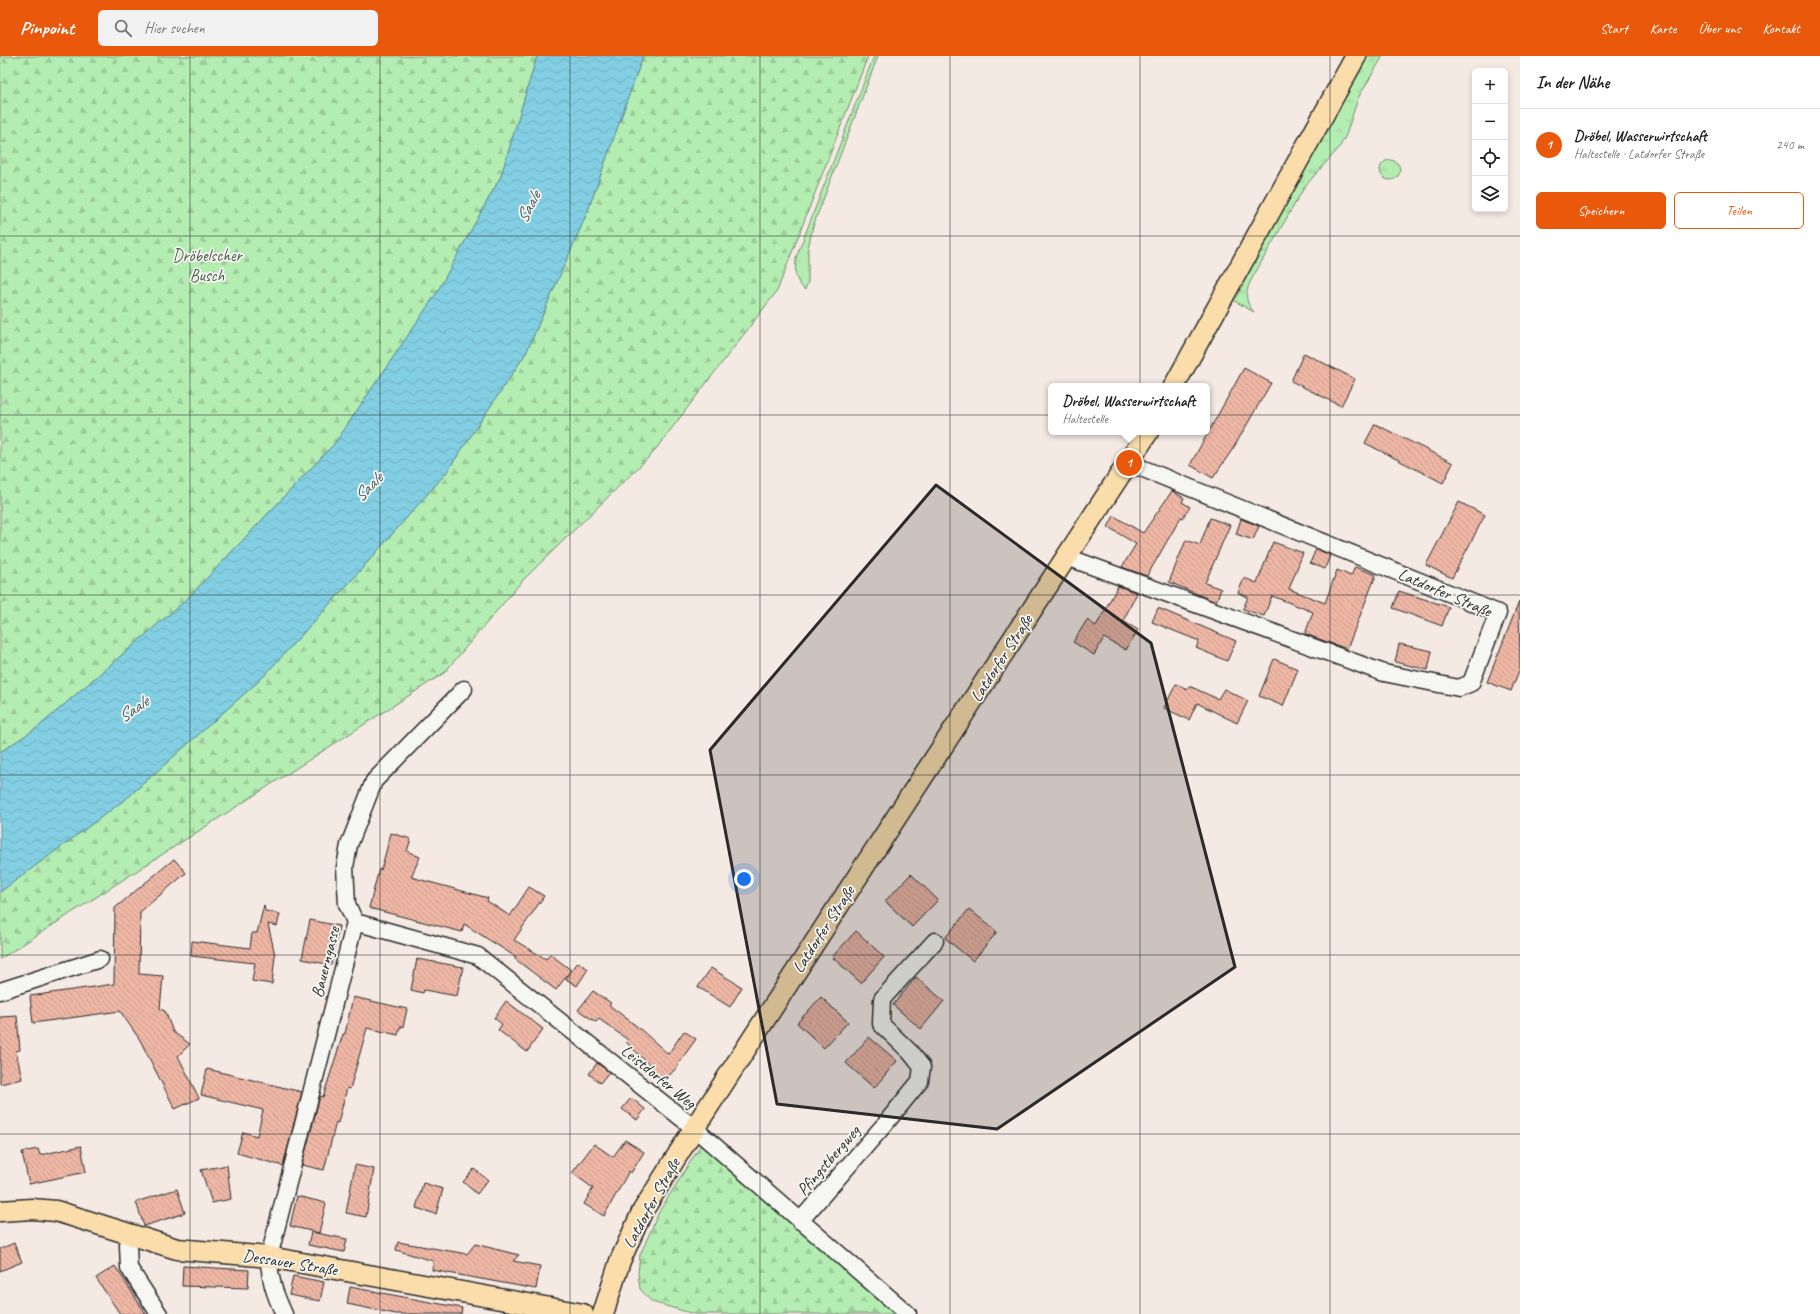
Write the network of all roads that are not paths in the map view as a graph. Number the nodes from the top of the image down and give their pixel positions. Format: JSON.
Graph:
{"nodes":[{"id":1,"x":1356,"y":56,"type":"edge"},
{"id":2,"x":1176,"y":383,"type":"edge"},
{"id":3,"x":1145,"y":438,"type":"edge"},
{"id":4,"x":1129,"y":463,"type":"junction"},
{"id":5,"x":1067,"y":557,"type":"junction"},
{"id":6,"x":464,"y":690,"type":"dead end"},
{"id":7,"x":355,"y":922,"type":"junction"},
{"id":8,"x":935,"y":941,"type":"dead end"},
{"id":9,"x":100,"y":959,"type":"dead end"},
{"id":10,"x":0,"y":991,"type":"edge"},
{"id":11,"x":694,"y":1128,"type":"junction"},
{"id":12,"x":0,"y":1211,"type":"edge"},
{"id":13,"x":800,"y":1221,"type":"junction"},
{"id":14,"x":132,"y":1236,"type":"junction"},
{"id":15,"x":269,"y":1257,"type":"junction"},
{"id":16,"x":511,"y":1307,"type":"edge"},
{"id":17,"x":159,"y":1314,"type":"edge"},
{"id":18,"x":284,"y":1314,"type":"edge"},
{"id":19,"x":583,"y":1314,"type":"edge"},
{"id":20,"x":603,"y":1314,"type":"edge"},
{"id":21,"x":908,"y":1314,"type":"edge"}],
"edges":[{"from":1,"to":2,"type":"main road"},
{"from":3,"to":4,"type":"main road","name":"Latdorfer Straße"},
{"from":4,"to":5,"type":"main road","name":"Latdorfer Straße"},
{"from":4,"to":5,"type":"street","name":"Latdorfer Straße"},
{"from":5,"to":11,"type":"main road","name":"Latdorfer Straße"},
{"from":6,"to":7,"type":"street","name":"Bauerngasse"},
{"from":7,"to":11,"type":"street","name":"Leistdorfer Weg"},
{"from":7,"to":15,"type":"street","name":"Bauerngasse"},
{"from":8,"to":13,"type":"street","name":"Pfingstbergweg"},
{"from":9,"to":10,"type":"street"},
{"from":11,"to":13,"type":"street","name":"Leistdorfer Weg"},
{"from":11,"to":20,"type":"main road","name":"Latdorfer Straße"},
{"from":12,"to":14,"type":"main road","name":"Dessauer Straße"},
{"from":13,"to":21,"type":"street","name":"Leistdorfer Weg"},
{"from":14,"to":15,"type":"main road","name":"Dessauer Straße"},
{"from":14,"to":17,"type":"street"},
{"from":15,"to":16,"type":"main road","name":"Dessauer Straße"},
{"from":15,"to":18,"type":"street","name":"Bauerngasse"},
{"from":16,"to":19,"type":"main road","name":"Dessauer Straße"}]}
